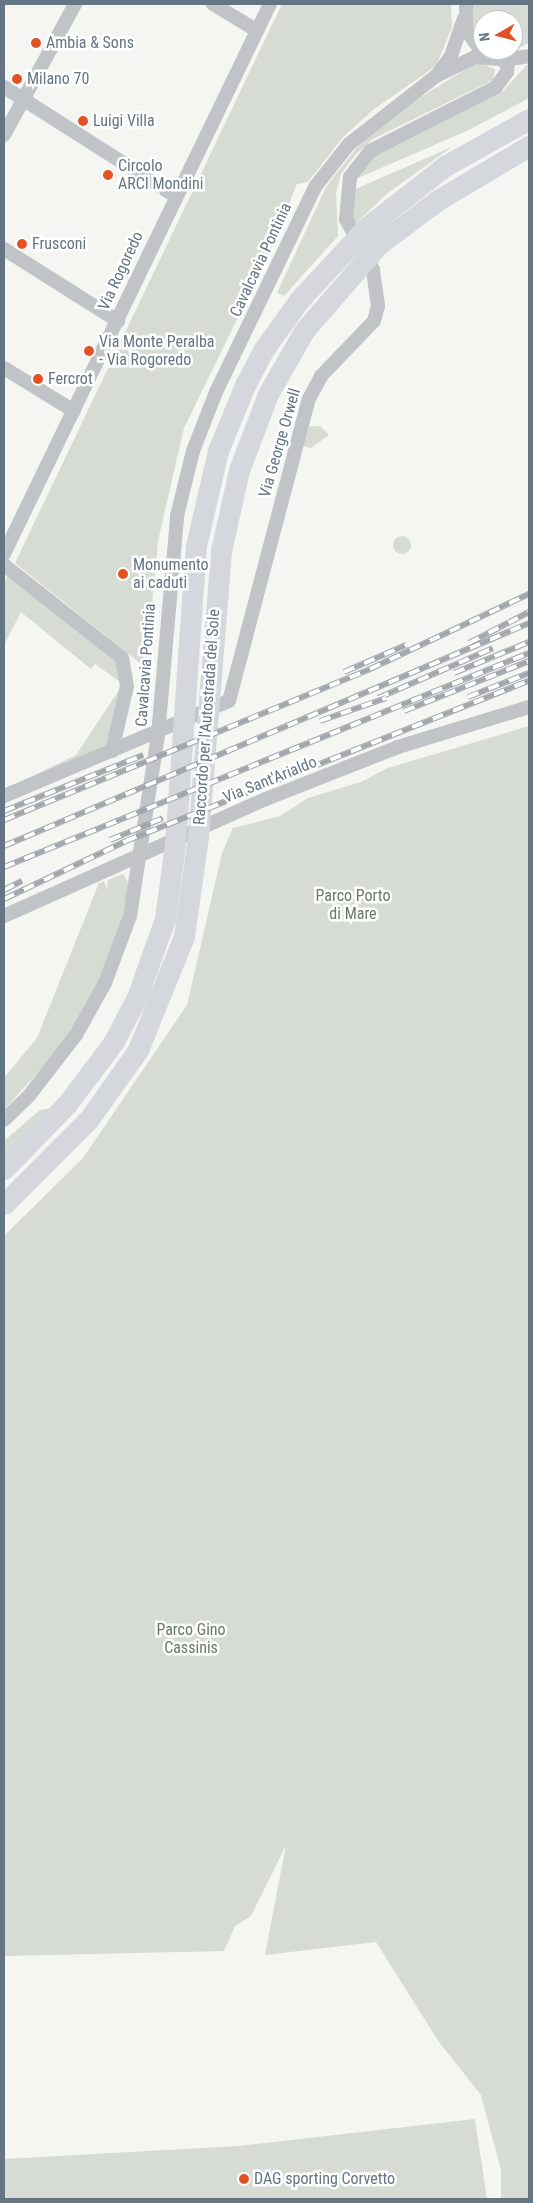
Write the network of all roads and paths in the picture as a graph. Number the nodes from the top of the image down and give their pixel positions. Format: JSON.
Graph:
{"nodes":[{"id":1,"x":75,"y":4,"type":"edge"},
{"id":2,"x":213,"y":4,"type":"edge"},
{"id":3,"x":270,"y":4,"type":"edge"},
{"id":4,"x":465,"y":9,"type":"edge"},
{"id":5,"x":256,"y":30,"type":"junction"},
{"id":6,"x":473,"y":40,"type":"edge"},
{"id":7,"x":473,"y":58,"type":"edge"},
{"id":8,"x":502,"y":60,"type":"edge"},
{"id":9,"x":436,"y":76,"type":"junction"},
{"id":10,"x":4,"y":87,"type":"edge"},
{"id":11,"x":23,"y":100,"type":"junction"},
{"id":12,"x":529,"y":119,"type":"edge"},
{"id":13,"x":4,"y":135,"type":"edge"},
{"id":14,"x":529,"y":146,"type":"edge"},
{"id":15,"x":529,"y":161,"type":"edge"},
{"id":16,"x":464,"y":184,"type":"junction"},
{"id":17,"x":175,"y":196,"type":"junction"},
{"id":18,"x":4,"y":249,"type":"edge"},
{"id":19,"x":118,"y":321,"type":"junction"},
{"id":20,"x":4,"y":368,"type":"edge"},
{"id":21,"x":74,"y":411,"type":"junction"},
{"id":22,"x":4,"y":554,"type":"edge"},
{"id":23,"x":4,"y":565,"type":"edge"},
{"id":24,"x":529,"y":707,"type":"edge"},
{"id":25,"x":112,"y":751,"type":"junction"},
{"id":26,"x":4,"y":796,"type":"edge"},
{"id":27,"x":4,"y":916,"type":"edge"},
{"id":28,"x":4,"y":1120,"type":"edge"},
{"id":29,"x":4,"y":1169,"type":"edge"},
{"id":30,"x":4,"y":1204,"type":"edge"}],
"edges":[{"from":1,"to":11,"type":"street"},
{"from":2,"to":5,"type":"street"},
{"from":3,"to":5,"type":"street","name":"Via Rogoredo"},
{"from":4,"to":6,"type":"street"},
{"from":4,"to":9,"type":"street","name":"Cavalcavia Pontinia"},
{"from":5,"to":17,"type":"street","name":"Via Rogoredo"},
{"from":7,"to":9,"type":"street","name":"Cavalcavia Pontinia"},
{"from":8,"to":25,"type":"street","name":"Via George Orwell"},
{"from":9,"to":28,"type":"street","name":"Cavalcavia Pontinia"},
{"from":10,"to":11,"type":"street"},
{"from":11,"to":13,"type":"street"},
{"from":11,"to":17,"type":"street"},
{"from":12,"to":29,"type":"highway","name":"Raccordo per l'Autostrada del Sole"},
{"from":14,"to":16,"type":"highway","name":"Raccordo per l'Autostrada del Sole"},
{"from":15,"to":16,"type":"highway"},
{"from":16,"to":30,"type":"highway","name":"Raccordo per l'Autostrada del Sole"},
{"from":17,"to":19,"type":"street","name":"Via Rogoredo"},
{"from":18,"to":19,"type":"street"},
{"from":19,"to":21,"type":"street","name":"Via Rogoredo"},
{"from":20,"to":21,"type":"street"},
{"from":21,"to":22,"type":"street","name":"Via Rogoredo"},
{"from":23,"to":25,"type":"street"},
{"from":24,"to":27,"type":"street","name":"Via Sant'Arialdo"},
{"from":25,"to":26,"type":"street","name":"Via George Orwell"}]}
